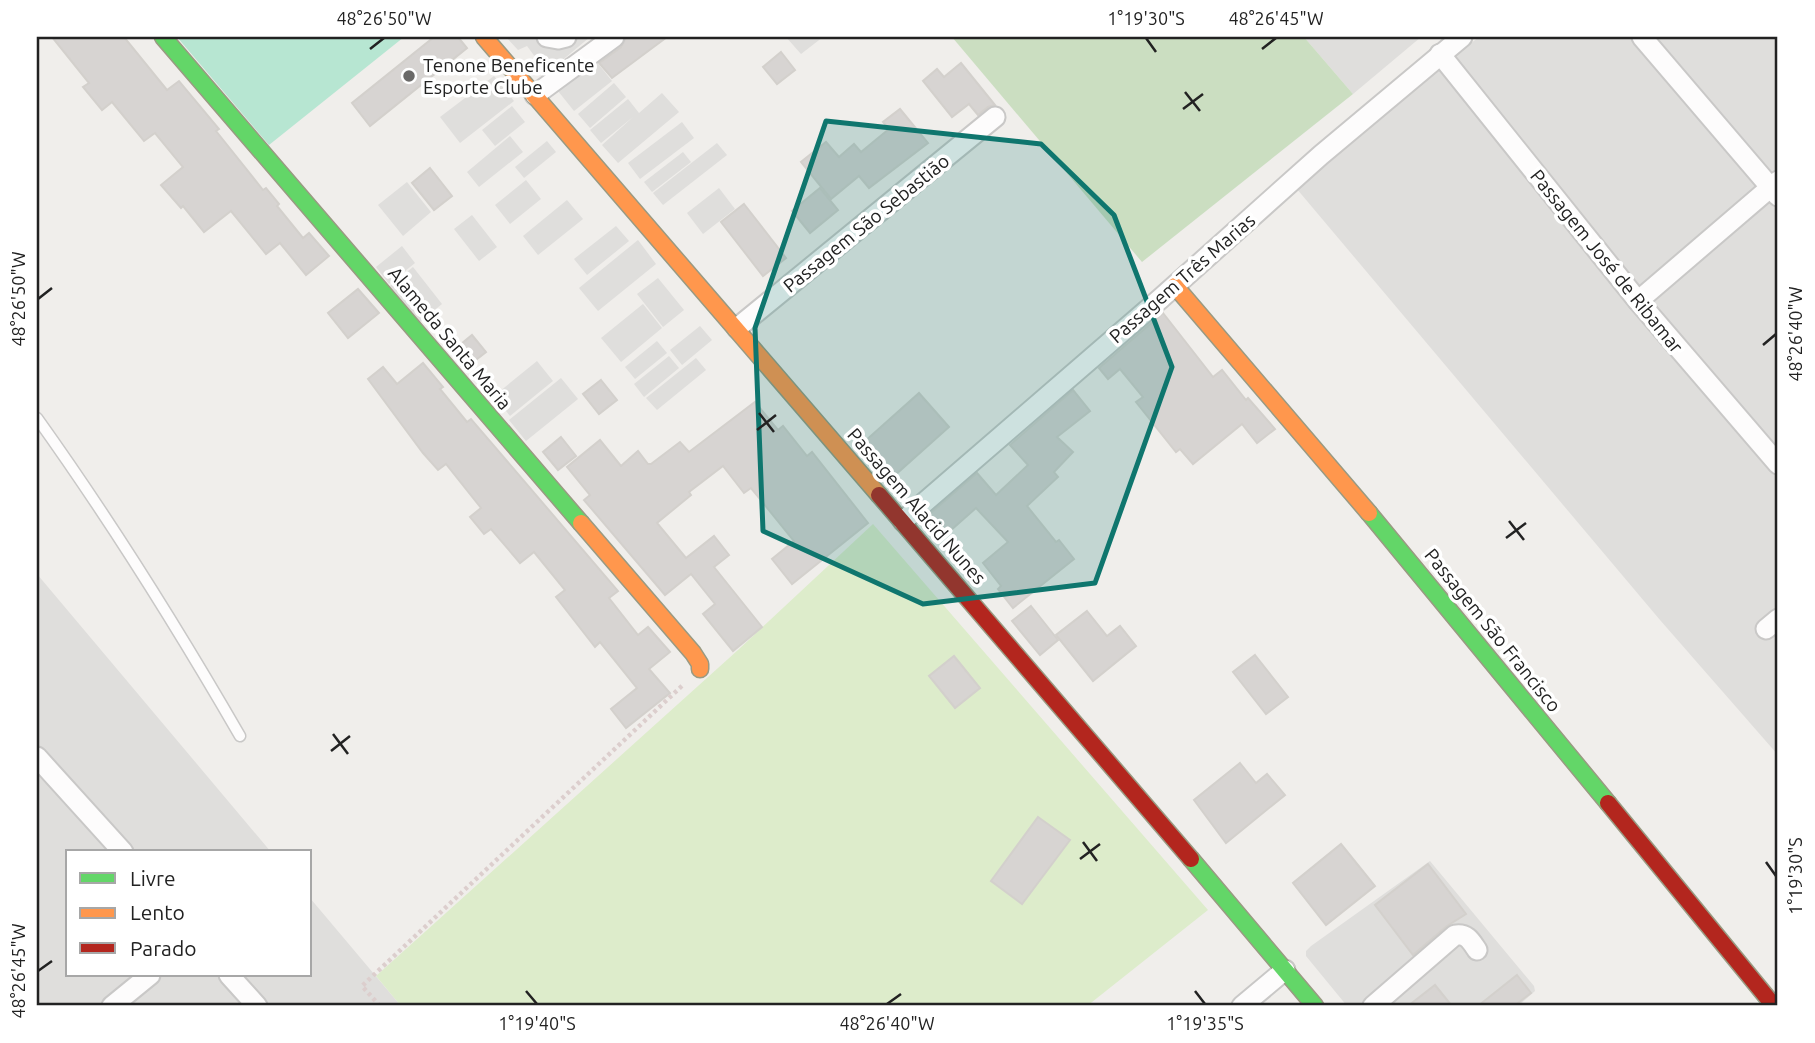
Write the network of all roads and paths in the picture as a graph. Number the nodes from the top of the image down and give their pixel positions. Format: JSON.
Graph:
{"nodes":[{"id":1,"x":163,"y":37,"type":"edge"},
{"id":2,"x":484,"y":37,"type":"edge"},
{"id":3,"x":547,"y":37,"type":"edge"},
{"id":4,"x":566,"y":37,"type":"edge"},
{"id":5,"x":614,"y":37,"type":"edge"},
{"id":6,"x":1462,"y":37,"type":"edge"},
{"id":7,"x":1642,"y":37,"type":"edge"},
{"id":8,"x":1440,"y":54,"type":"junction"},
{"id":9,"x":535,"y":95,"type":"junction"},
{"id":10,"x":995,"y":117,"type":"dead end"},
{"id":11,"x":1776,"y":188,"type":"edge"},
{"id":12,"x":1175,"y":286,"type":"junction"},
{"id":13,"x":1638,"y":301,"type":"junction"},
{"id":14,"x":737,"y":328,"type":"junction"},
{"id":15,"x":37,"y":418,"type":"edge"},
{"id":16,"x":1778,"y":464,"type":"edge"},
{"id":17,"x":903,"y":521,"type":"junction"},
{"id":18,"x":700,"y":670,"type":"joint"},
{"id":19,"x":240,"y":736,"type":"dead end"},
{"id":20,"x":37,"y":757,"type":"edge"},
{"id":21,"x":121,"y":850,"type":"edge"},
{"id":22,"x":1477,"y":950,"type":"dead end"},
{"id":23,"x":1285,"y":970,"type":"junction"},
{"id":24,"x":149,"y":976,"type":"edge"},
{"id":25,"x":230,"y":976,"type":"edge"},
{"id":26,"x":113,"y":1006,"type":"edge"},
{"id":27,"x":257,"y":1006,"type":"edge"},
{"id":28,"x":380,"y":1006,"type":"edge"},
{"id":29,"x":1242,"y":1006,"type":"edge"},
{"id":30,"x":1315,"y":1006,"type":"edge"},
{"id":31,"x":1373,"y":1006,"type":"edge"},
{"id":32,"x":1774,"y":1006,"type":"edge"}],
"edges":[{"from":1,"to":18,"type":"street","name":"Alameda Santa Maria"},
{"from":2,"to":9,"type":"street","name":"Passagem Alacid Nunes"},
{"from":3,"to":4,"type":"street"},
{"from":5,"to":9,"type":"street"},
{"from":6,"to":8,"type":"street","name":"Passagem Três Marias"},
{"from":7,"to":11,"type":"street"},
{"from":8,"to":12,"type":"street","name":"Passagem Três Marias"},
{"from":8,"to":13,"type":"street","name":"Passagem José de Ribamar"},
{"from":9,"to":14,"type":"street","name":"Passagem Alacid Nunes"},
{"from":10,"to":14,"type":"street","name":"Passagem São Sebastião"},
{"from":11,"to":13,"type":"street"},
{"from":12,"to":17,"type":"street","name":"Passagem Três Marias"},
{"from":12,"to":32,"type":"street","name":"Passagem São Francisco"},
{"from":13,"to":16,"type":"street","name":"Passagem José de Ribamar"},
{"from":14,"to":17,"type":"street","name":"Passagem Alacid Nunes"},
{"from":15,"to":19,"type":"lane"},
{"from":17,"to":23,"type":"street","name":"Passagem Alacid Nunes"},
{"from":18,"to":28,"type":"path"},
{"from":20,"to":21,"type":"street"},
{"from":22,"to":31,"type":"street"},
{"from":23,"to":29,"type":"street"},
{"from":23,"to":30,"type":"street","name":"Passagem Alacid Nunes"},
{"from":24,"to":26,"type":"street"},
{"from":25,"to":27,"type":"street"}]}
